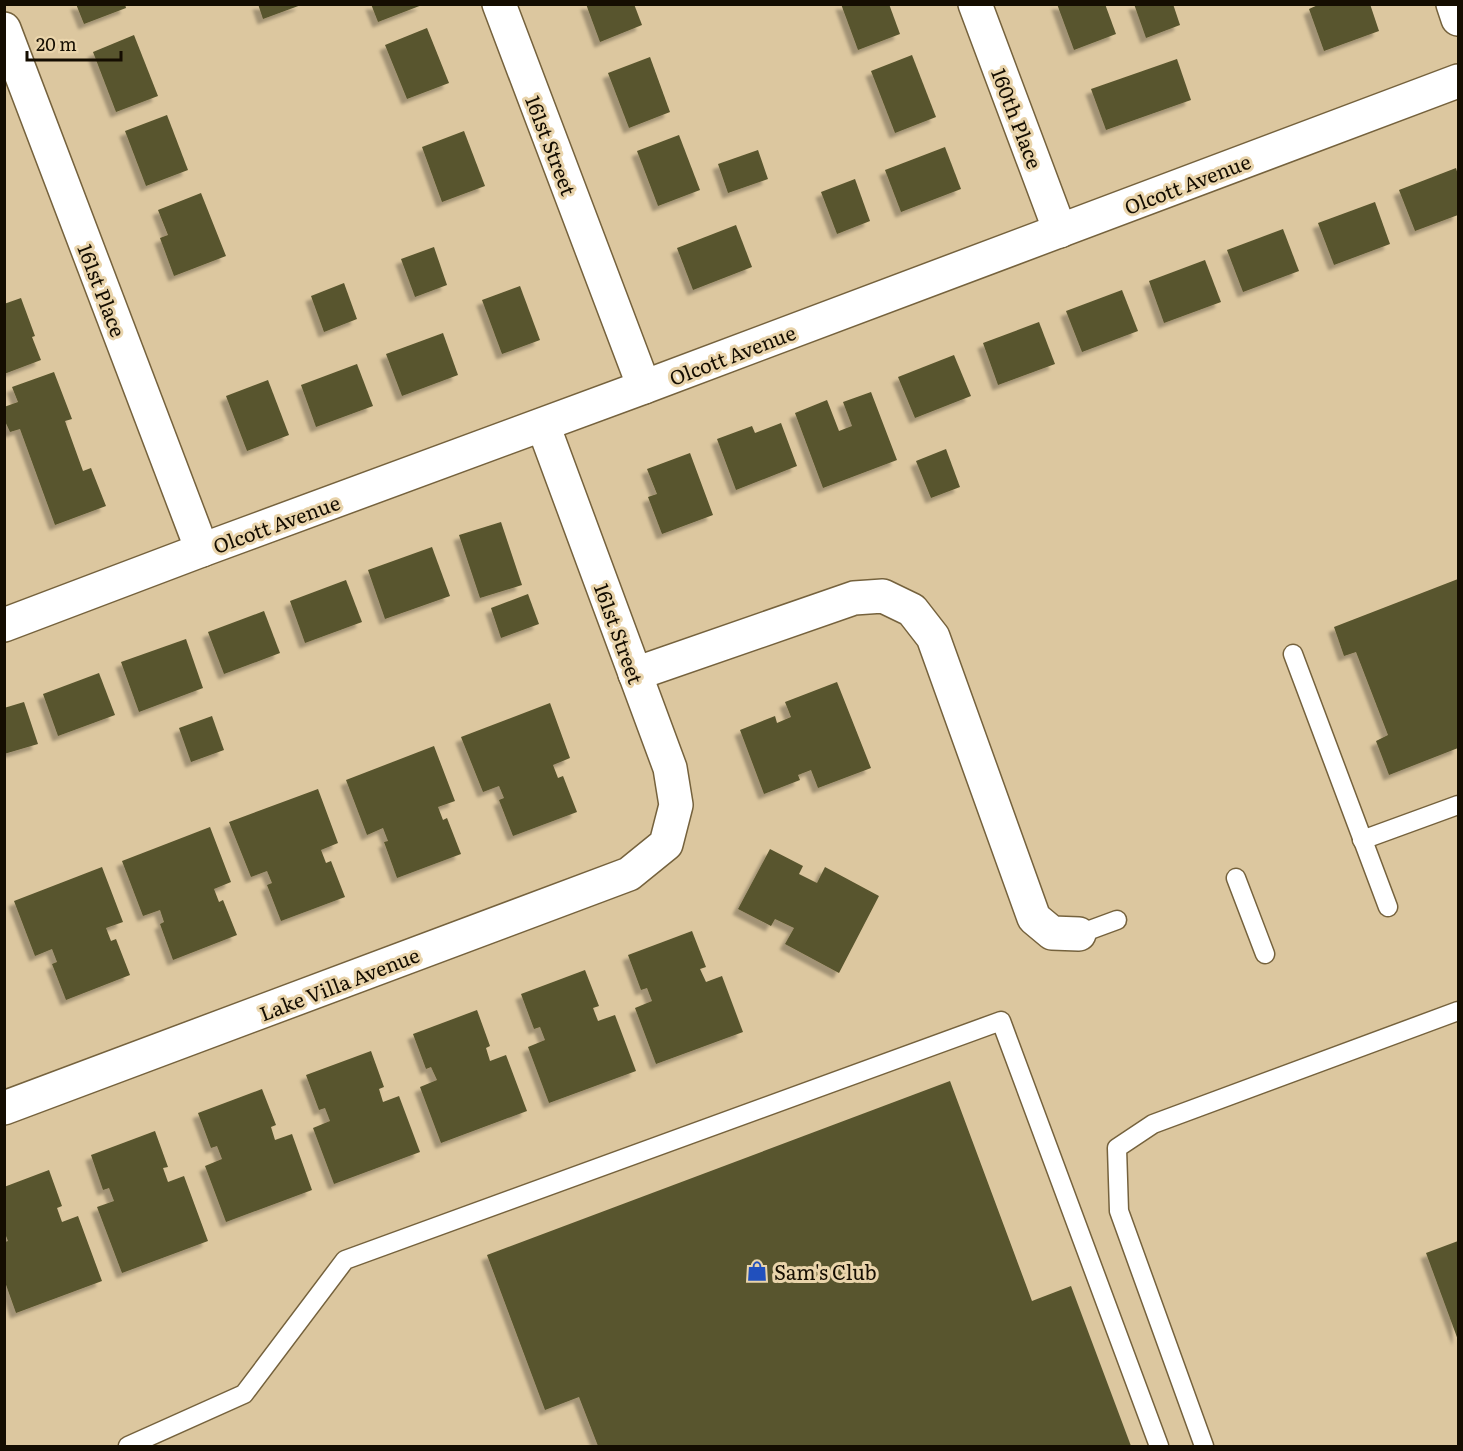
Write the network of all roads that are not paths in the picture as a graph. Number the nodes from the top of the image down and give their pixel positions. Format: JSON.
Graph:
{"nodes":[{"id":1,"x":499,"y":4,"type":"edge"},
{"id":2,"x":975,"y":4,"type":"edge"},
{"id":3,"x":1453,"y":4,"type":"edge"},
{"id":4,"x":1458,"y":19,"type":"edge"},
{"id":5,"x":4,"y":29,"type":"edge"},
{"id":6,"x":1458,"y":81,"type":"edge"},
{"id":7,"x":1060,"y":231,"type":"junction"},
{"id":8,"x":644,"y":387,"type":"junction"},
{"id":9,"x":543,"y":425,"type":"junction"},
{"id":10,"x":202,"y":550,"type":"junction"},
{"id":11,"x":4,"y":625,"type":"edge"},
{"id":12,"x":1293,"y":654,"type":"dead end"},
{"id":13,"x":635,"y":674,"type":"junction"},
{"id":14,"x":1458,"y":805,"type":"edge"},
{"id":15,"x":1362,"y":840,"type":"junction"},
{"id":16,"x":666,"y":844,"type":"joint"},
{"id":17,"x":1236,"y":878,"type":"dead end"},
{"id":18,"x":1388,"y":907,"type":"dead end"},
{"id":19,"x":1117,"y":920,"type":"dead end"},
{"id":20,"x":1078,"y":934,"type":"joint"},
{"id":21,"x":1265,"y":954,"type":"dead end"},
{"id":22,"x":1458,"y":1011,"type":"edge"},
{"id":23,"x":4,"y":1108,"type":"edge"},
{"id":24,"x":128,"y":1446,"type":"edge"},
{"id":25,"x":1159,"y":1446,"type":"edge"},
{"id":26,"x":1204,"y":1446,"type":"edge"}],
"edges":[{"from":1,"to":8,"type":"street","name":"161st Street"},
{"from":2,"to":7,"type":"street","name":"160th Place"},
{"from":3,"to":4,"type":"street"},
{"from":5,"to":10,"type":"street","name":"161st Place"},
{"from":6,"to":7,"type":"street","name":"Olcott Avenue"},
{"from":7,"to":8,"type":"street","name":"Olcott Avenue"},
{"from":8,"to":9,"type":"street","name":"Olcott Avenue"},
{"from":9,"to":10,"type":"street","name":"Olcott Avenue"},
{"from":9,"to":13,"type":"street","name":"161st Street"},
{"from":10,"to":11,"type":"street","name":"Olcott Avenue"},
{"from":12,"to":15,"type":"lane"},
{"from":13,"to":16,"type":"street","name":"161st Street"},
{"from":13,"to":20,"type":"street"},
{"from":14,"to":15,"type":"lane"},
{"from":15,"to":18,"type":"lane"},
{"from":16,"to":23,"type":"street","name":"Lake Villa Avenue"},
{"from":17,"to":21,"type":"lane"},
{"from":19,"to":20,"type":"lane"},
{"from":22,"to":26,"type":"lane"},
{"from":24,"to":25,"type":"lane"}]}
